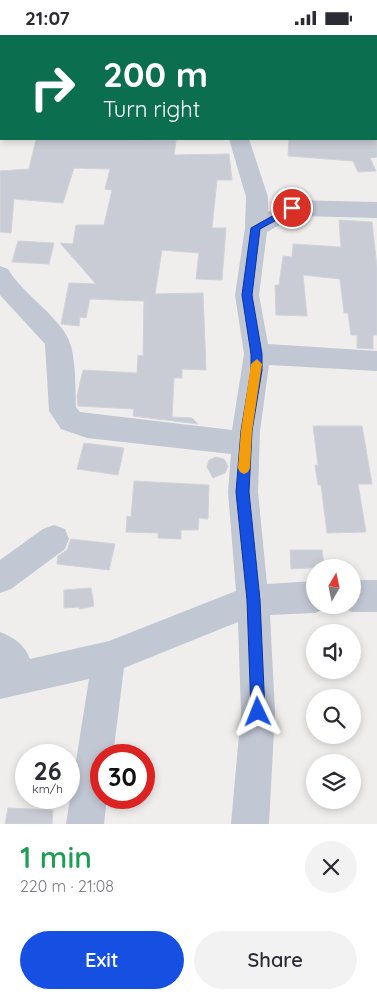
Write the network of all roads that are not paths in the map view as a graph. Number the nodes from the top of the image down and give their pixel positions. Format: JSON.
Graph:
{"nodes":[{"id":1,"x":239,"y":140,"type":"edge"},
{"id":2,"x":257,"y":197,"type":"junction"},
{"id":3,"x":292,"y":208,"type":"junction"},
{"id":4,"x":377,"y":210,"type":"edge"},
{"id":5,"x":256,"y":228,"type":"junction"},
{"id":6,"x":0,"y":275,"type":"edge"},
{"id":7,"x":257,"y":354,"type":"junction"},
{"id":8,"x":377,"y":361,"type":"edge"},
{"id":9,"x":245,"y":443,"type":"junction"},
{"id":10,"x":54,"y":539,"type":"dead end"},
{"id":11,"x":0,"y":577,"type":"edge"},
{"id":12,"x":361,"y":596,"type":"edge"},
{"id":13,"x":377,"y":596,"type":"edge"},
{"id":14,"x":306,"y":597,"type":"edge"},
{"id":15,"x":253,"y":600,"type":"junction"},
{"id":16,"x":0,"y":648,"type":"edge"},
{"id":17,"x":109,"y":659,"type":"junction"},
{"id":18,"x":0,"y":673,"type":"edge"},
{"id":19,"x":0,"y":681,"type":"edge"},
{"id":20,"x":85,"y":824,"type":"edge"},
{"id":21,"x":250,"y":824,"type":"edge"}],
"edges":[{"from":1,"to":2,"type":"street"},
{"from":2,"to":3,"type":"street"},
{"from":2,"to":5,"type":"street"},
{"from":3,"to":4,"type":"street"},
{"from":3,"to":5,"type":"street"},
{"from":5,"to":7,"type":"street"},
{"from":6,"to":9,"type":"street"},
{"from":7,"to":8,"type":"street"},
{"from":7,"to":9,"type":"street"},
{"from":9,"to":15,"type":"street"},
{"from":10,"to":11,"type":"street"},
{"from":12,"to":13,"type":"street"},
{"from":14,"to":15,"type":"street"},
{"from":15,"to":17,"type":"street"},
{"from":15,"to":21,"type":"street"},
{"from":16,"to":18,"type":"street"},
{"from":17,"to":19,"type":"street"},
{"from":17,"to":20,"type":"street"}]}
